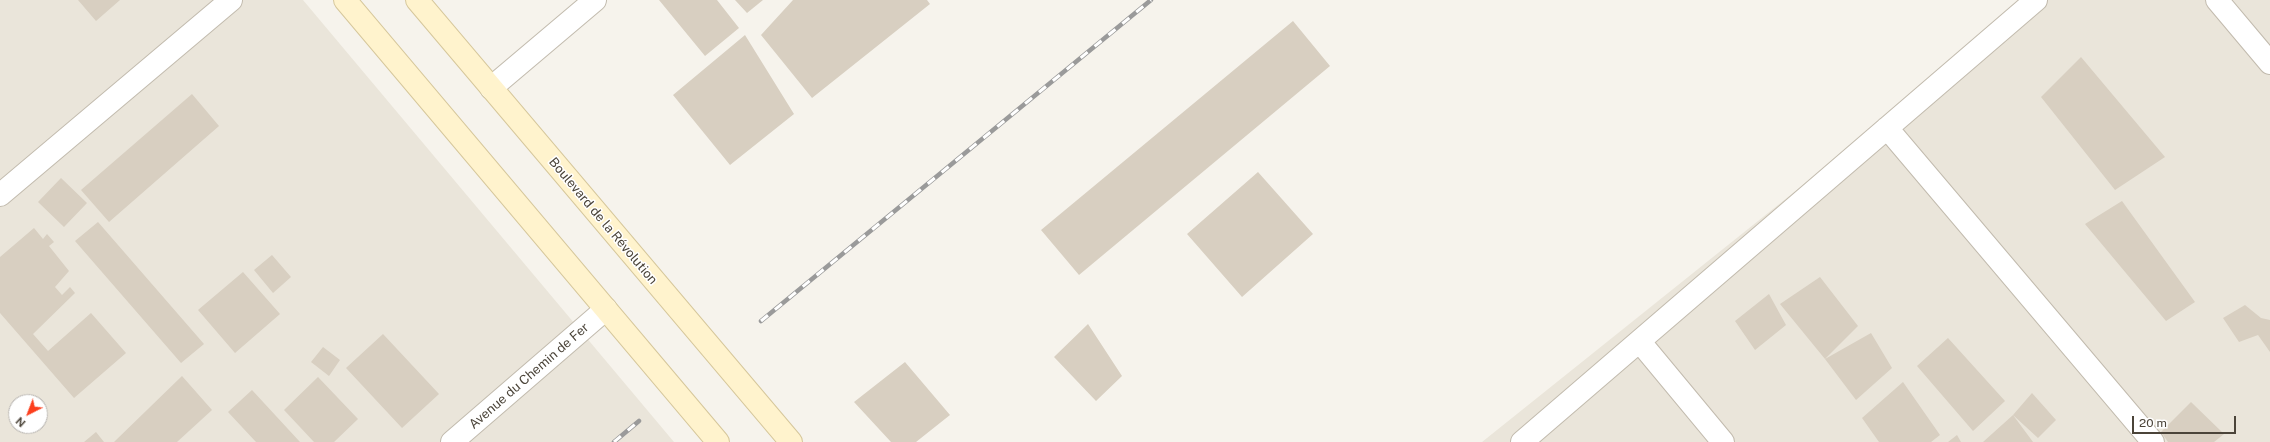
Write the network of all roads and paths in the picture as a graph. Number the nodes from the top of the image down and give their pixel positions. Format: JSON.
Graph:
{"nodes":[{"id":1,"x":231,"y":0,"type":"edge"},
{"id":2,"x":345,"y":0,"type":"edge"},
{"id":3,"x":417,"y":0,"type":"edge"},
{"id":4,"x":595,"y":0,"type":"edge"},
{"id":5,"x":2036,"y":0,"type":"edge"},
{"id":6,"x":2217,"y":0,"type":"edge"},
{"id":7,"x":2270,"y":63,"type":"edge"},
{"id":8,"x":491,"y":88,"type":"junction"},
{"id":9,"x":1887,"y":128,"type":"junction"},
{"id":10,"x":0,"y":194,"type":"edge"},
{"id":11,"x":606,"y":310,"type":"junction"},
{"id":12,"x":1640,"y":342,"type":"junction"},
{"id":13,"x":452,"y":442,"type":"edge"},
{"id":14,"x":718,"y":442,"type":"edge"},
{"id":15,"x":790,"y":442,"type":"edge"},
{"id":16,"x":1522,"y":442,"type":"edge"},
{"id":17,"x":1723,"y":442,"type":"edge"},
{"id":18,"x":2153,"y":442,"type":"edge"}],
"edges":[{"from":1,"to":10,"type":"street"},
{"from":2,"to":11,"type":"main road"},
{"from":3,"to":8,"type":"main road","name":"Boulevard de la Révolution"},
{"from":4,"to":8,"type":"street"},
{"from":5,"to":9,"type":"street"},
{"from":6,"to":7,"type":"street"},
{"from":8,"to":15,"type":"main road","name":"Boulevard de la Révolution"},
{"from":9,"to":12,"type":"street"},
{"from":9,"to":18,"type":"street"},
{"from":11,"to":13,"type":"street","name":"Avenue du Chemin de Fer"},
{"from":11,"to":14,"type":"main road"},
{"from":12,"to":16,"type":"street"},
{"from":12,"to":17,"type":"street"}]}
